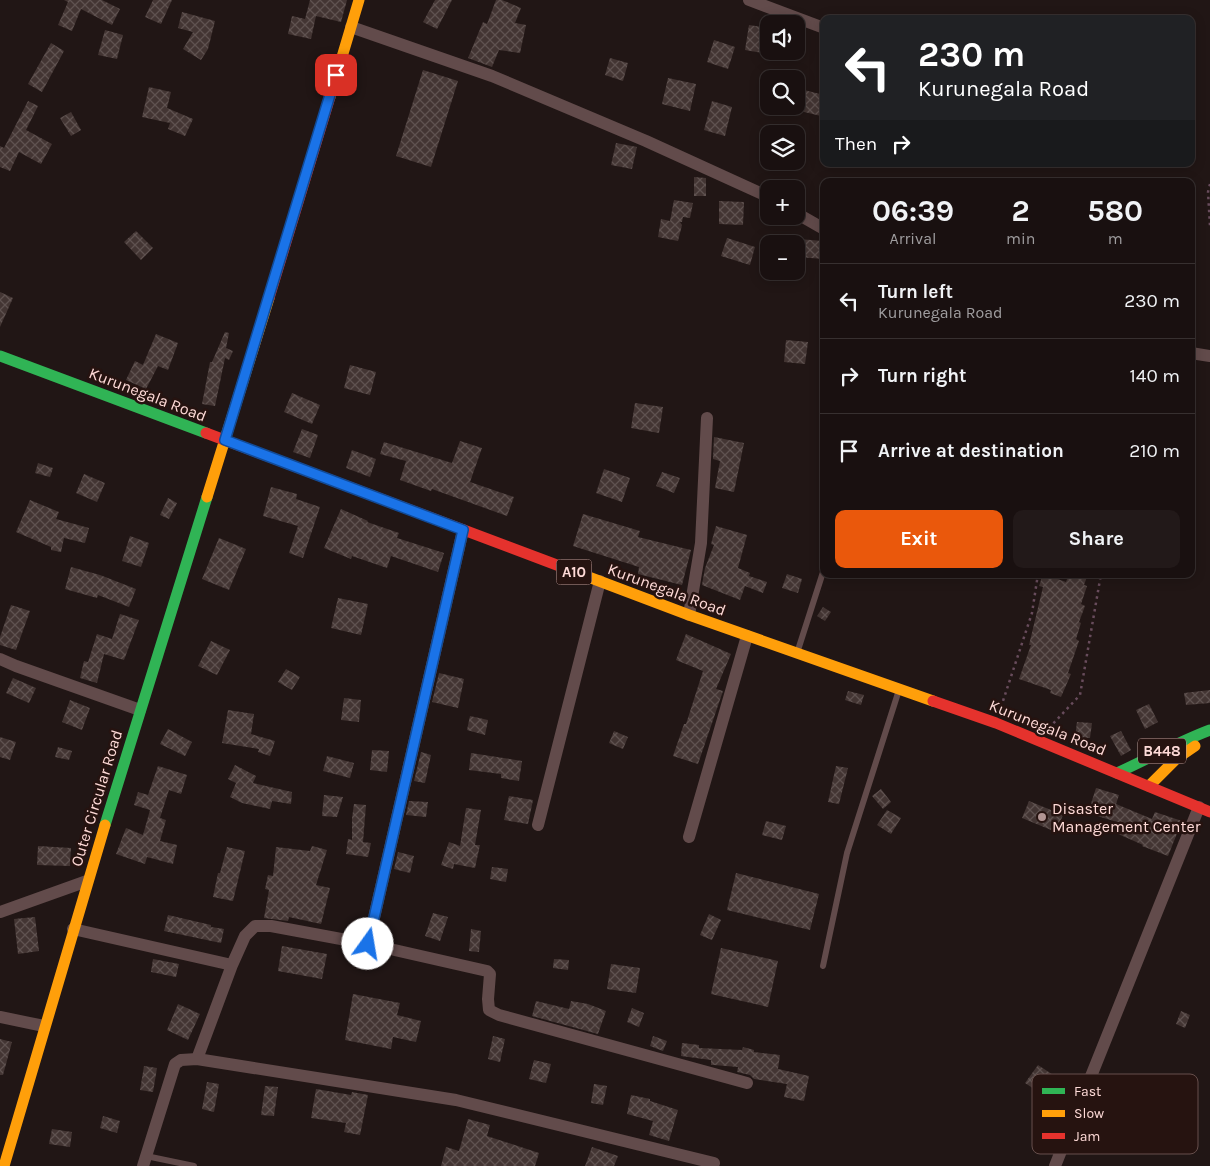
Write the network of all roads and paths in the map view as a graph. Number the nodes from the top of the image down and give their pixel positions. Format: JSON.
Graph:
{"nodes":[{"id":1,"x":360,"y":0,"type":"edge"},
{"id":2,"x":749,"y":0,"type":"edge"},
{"id":3,"x":351,"y":27,"type":"junction"},
{"id":4,"x":820,"y":27,"type":"edge"},
{"id":5,"x":1210,"y":184,"type":"edge"},
{"id":6,"x":760,"y":194,"type":"edge"},
{"id":7,"x":805,"y":217,"type":"edge"},
{"id":8,"x":1210,"y":226,"type":"edge"},
{"id":9,"x":820,"y":227,"type":"edge"},
{"id":10,"x":1195,"y":354,"type":"edge"},
{"id":11,"x":0,"y":356,"type":"edge"},
{"id":12,"x":1210,"y":356,"type":"edge"},
{"id":13,"x":707,"y":418,"type":"dead end"},
{"id":14,"x":225,"y":440,"type":"junction"},
{"id":15,"x":463,"y":530,"type":"junction"},
{"id":16,"x":821,"y":578,"type":"edge"},
{"id":17,"x":1037,"y":578,"type":"edge"},
{"id":18,"x":1101,"y":578,"type":"edge"},
{"id":19,"x":600,"y":581,"type":"junction"},
{"id":20,"x":690,"y":615,"type":"junction"},
{"id":21,"x":747,"y":636,"type":"junction"},
{"id":22,"x":796,"y":653,"type":"junction"},
{"id":23,"x":0,"y":659,"type":"edge"},
{"id":24,"x":899,"y":689,"type":"junction"},
{"id":25,"x":140,"y":710,"type":"junction"},
{"id":26,"x":996,"y":723,"type":"junction"},
{"id":27,"x":1209,"y":731,"type":"edge"},
{"id":28,"x":1038,"y":740,"type":"junction"},
{"id":29,"x":1116,"y":772,"type":"junction"},
{"id":30,"x":1149,"y":786,"type":"junction"},
{"id":31,"x":1204,"y":809,"type":"edge"},
{"id":32,"x":538,"y":825,"type":"dead end"},
{"id":33,"x":689,"y":837,"type":"dead end"},
{"id":34,"x":87,"y":881,"type":"junction"},
{"id":35,"x":0,"y":912,"type":"edge"},
{"id":36,"x":73,"y":929,"type":"junction"},
{"id":37,"x":368,"y":944,"type":"junction"},
{"id":38,"x":232,"y":964,"type":"junction"},
{"id":39,"x":823,"y":966,"type":"dead end"},
{"id":40,"x":0,"y":1016,"type":"edge"},
{"id":41,"x":44,"y":1026,"type":"junction"},
{"id":42,"x":197,"y":1059,"type":"junction"},
{"id":43,"x":1093,"y":1074,"type":"edge"},
{"id":44,"x":747,"y":1084,"type":"dead end"},
{"id":45,"x":1060,"y":1154,"type":"edge"},
{"id":46,"x":145,"y":1161,"type":"edge"},
{"id":47,"x":714,"y":1163,"type":"dead end"},
{"id":48,"x":4,"y":1166,"type":"edge"},
{"id":49,"x":194,"y":1166,"type":"edge"},
{"id":50,"x":1055,"y":1166,"type":"edge"}],
"edges":[{"from":1,"to":3,"type":"main road","name":"Outer Circular Road"},
{"from":2,"to":4,"type":"street"},
{"from":3,"to":6,"type":"street"},
{"from":3,"to":14,"type":"main road","name":"Outer Circular Road"},
{"from":5,"to":8,"type":"path"},
{"from":7,"to":9,"type":"street"},
{"from":10,"to":12,"type":"street"},
{"from":11,"to":14,"type":"main road","name":"Kurunegala Road","number":"A10"},
{"from":13,"to":20,"type":"street"},
{"from":14,"to":15,"type":"main road","name":"Kurunegala Road","number":"A10"},
{"from":14,"to":25,"type":"main road","name":"Outer Circular Road"},
{"from":15,"to":19,"type":"main road","name":"Kurunegala Road","number":"A10"},
{"from":15,"to":37,"type":"street"},
{"from":16,"to":22,"type":"lane"},
{"from":17,"to":26,"type":"path"},
{"from":18,"to":28,"type":"path"},
{"from":19,"to":20,"type":"main road","name":"Kurunegala Road","number":"A10"},
{"from":19,"to":32,"type":"street"},
{"from":20,"to":21,"type":"main road","name":"Kurunegala Road","number":"A10"},
{"from":21,"to":22,"type":"main road","name":"Kurunegala Road","number":"A10"},
{"from":21,"to":33,"type":"street"},
{"from":22,"to":24,"type":"main road","name":"Kurunegala Road","number":"A10"},
{"from":23,"to":25,"type":"street"},
{"from":24,"to":26,"type":"main road","name":"Kurunegala Road","number":"A10"},
{"from":24,"to":39,"type":"lane"},
{"from":25,"to":34,"type":"main road","name":"Outer Circular Road"},
{"from":26,"to":28,"type":"main road","name":"Kurunegala Road","number":"A10"},
{"from":27,"to":29,"type":"main road","number":"B448"},
{"from":27,"to":30,"type":"main road","number":"B448"},
{"from":28,"to":29,"type":"main road","name":"Kurunegala Road","number":"A10"},
{"from":29,"to":30,"type":"main road","name":"Kurunegala Road","number":"A10"},
{"from":30,"to":31,"type":"main road","name":"Kurunegala Road","number":"A10"},
{"from":31,"to":43,"type":"street"},
{"from":34,"to":35,"type":"street"},
{"from":34,"to":36,"type":"main road","name":"Outer Circular Road"},
{"from":36,"to":38,"type":"street"},
{"from":36,"to":41,"type":"main road","name":"Outer Circular Road"},
{"from":37,"to":38,"type":"street"},
{"from":37,"to":44,"type":"street"},
{"from":38,"to":42,"type":"street"},
{"from":40,"to":41,"type":"street"},
{"from":41,"to":48,"type":"main road","name":"Outer Circular Road"},
{"from":42,"to":46,"type":"street"},
{"from":42,"to":47,"type":"street"},
{"from":45,"to":50,"type":"street"},
{"from":46,"to":49,"type":"lane"}]}
